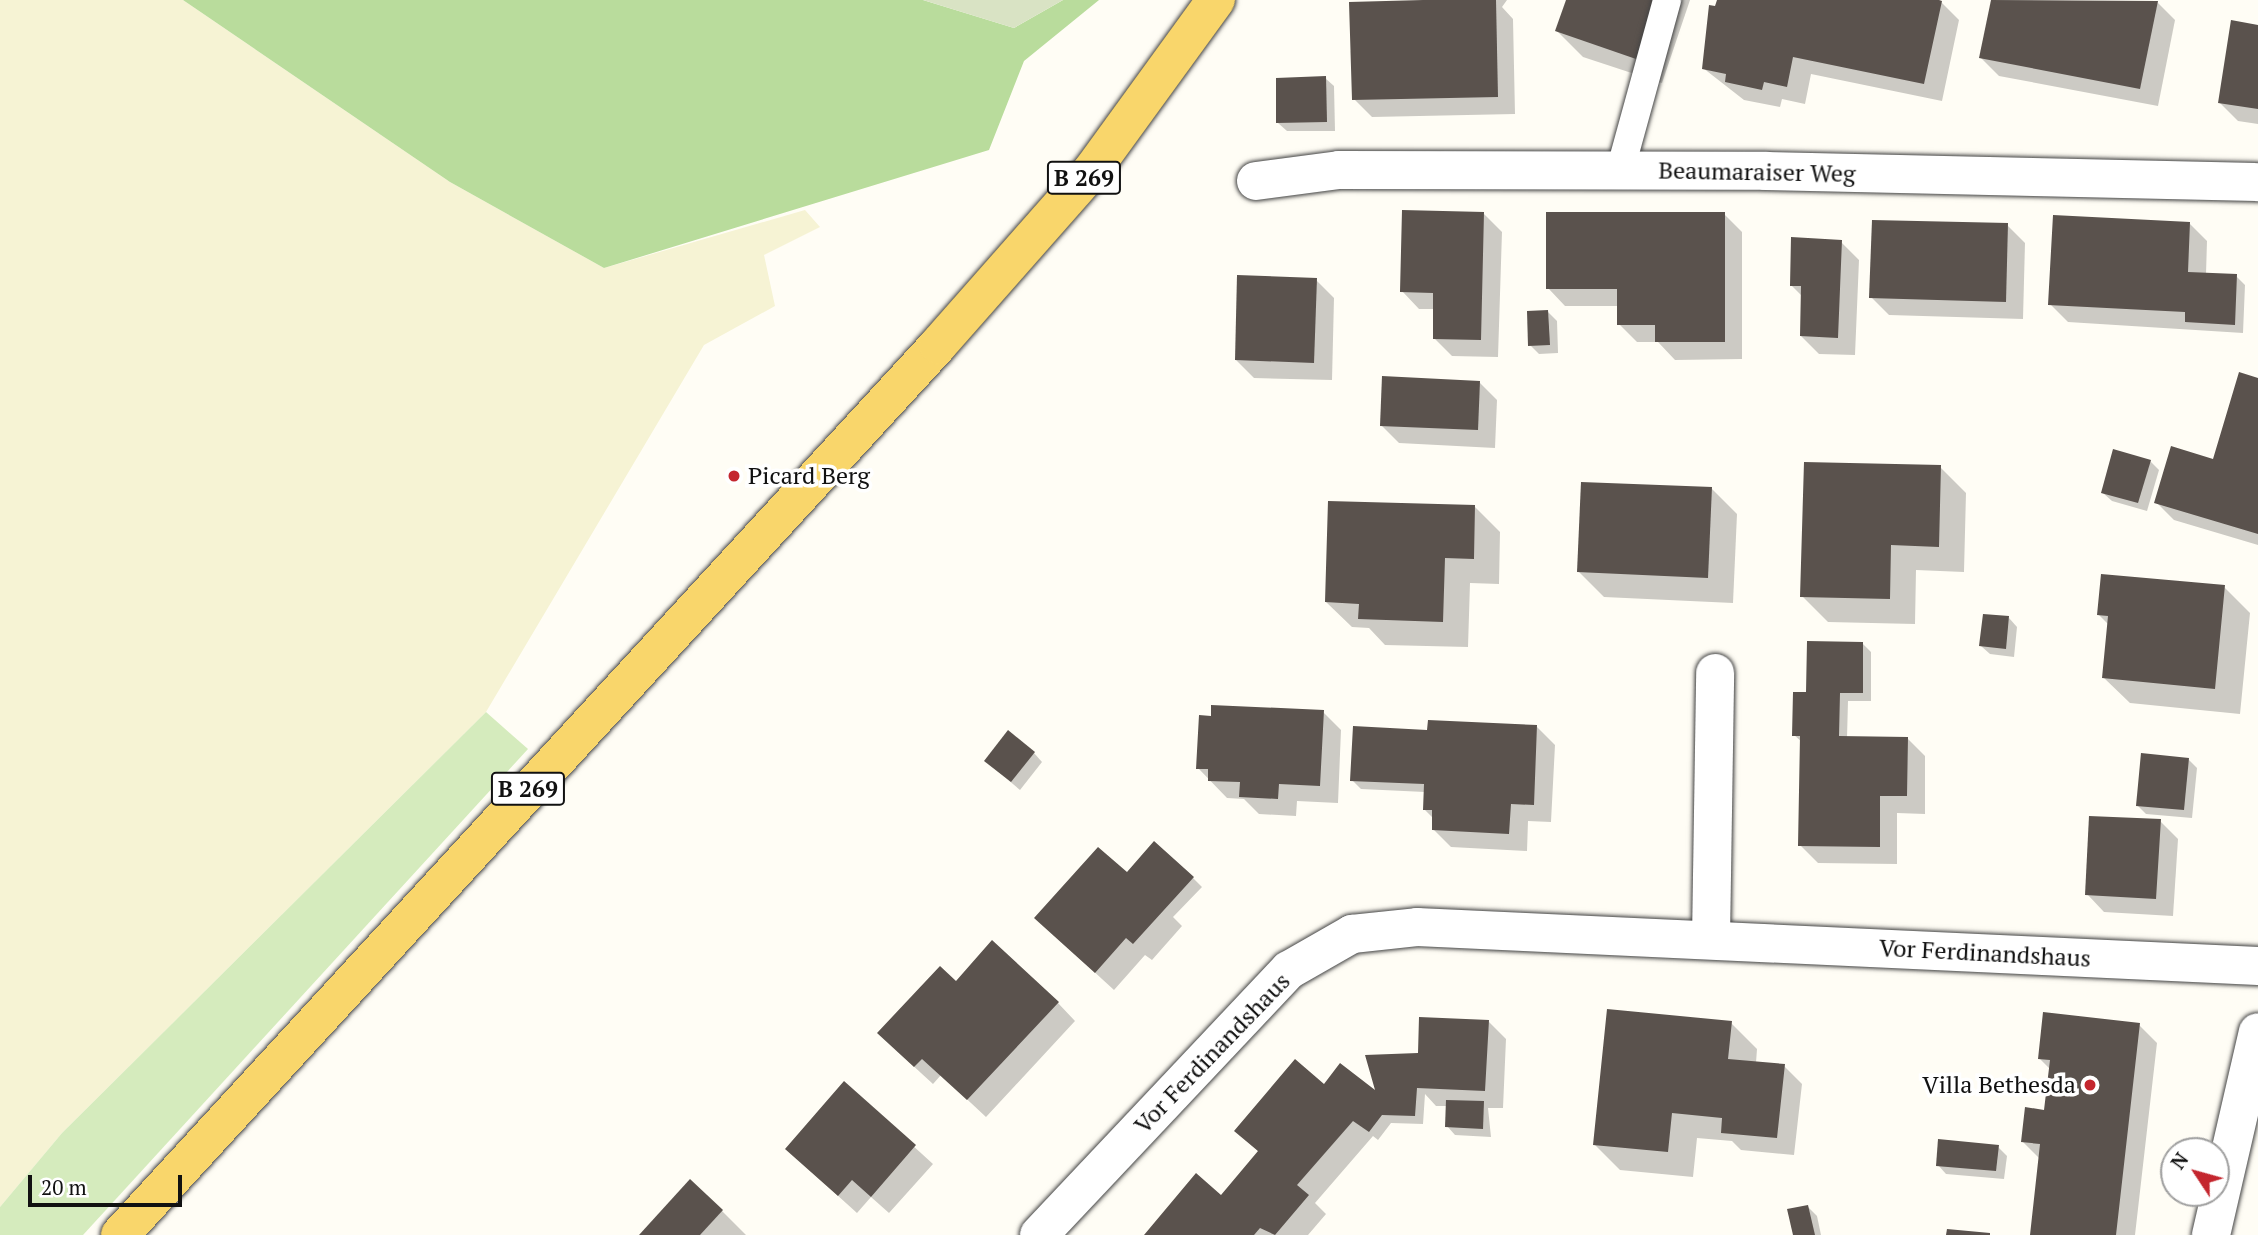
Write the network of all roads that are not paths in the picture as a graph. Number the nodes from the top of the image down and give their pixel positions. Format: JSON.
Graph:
{"nodes":[{"id":1,"x":1216,"y":0,"type":"edge"},
{"id":2,"x":1667,"y":0,"type":"edge"},
{"id":3,"x":1620,"y":171,"type":"junction"},
{"id":4,"x":1256,"y":181,"type":"dead end"},
{"id":5,"x":2258,"y":182,"type":"edge"},
{"id":6,"x":1715,"y":673,"type":"dead end"},
{"id":7,"x":1711,"y":939,"type":"junction"},
{"id":8,"x":2258,"y":966,"type":"edge"},
{"id":9,"x":2258,"y":1032,"type":"edge"},
{"id":10,"x":120,"y":1235,"type":"edge"},
{"id":11,"x":1039,"y":1235,"type":"edge"},
{"id":12,"x":2211,"y":1235,"type":"edge"}],
"edges":[{"from":1,"to":10,"type":"main road","number":"B 269"},
{"from":2,"to":3,"type":"lane"},
{"from":3,"to":4,"type":"street","name":"Beaumaraiser Weg"},
{"from":3,"to":5,"type":"street","name":"Beaumaraiser Weg"},
{"from":6,"to":7,"type":"street"},
{"from":7,"to":8,"type":"street","name":"Vor Ferdinandshaus"},
{"from":7,"to":11,"type":"street","name":"Vor Ferdinandshaus"},
{"from":9,"to":12,"type":"street"}]}
